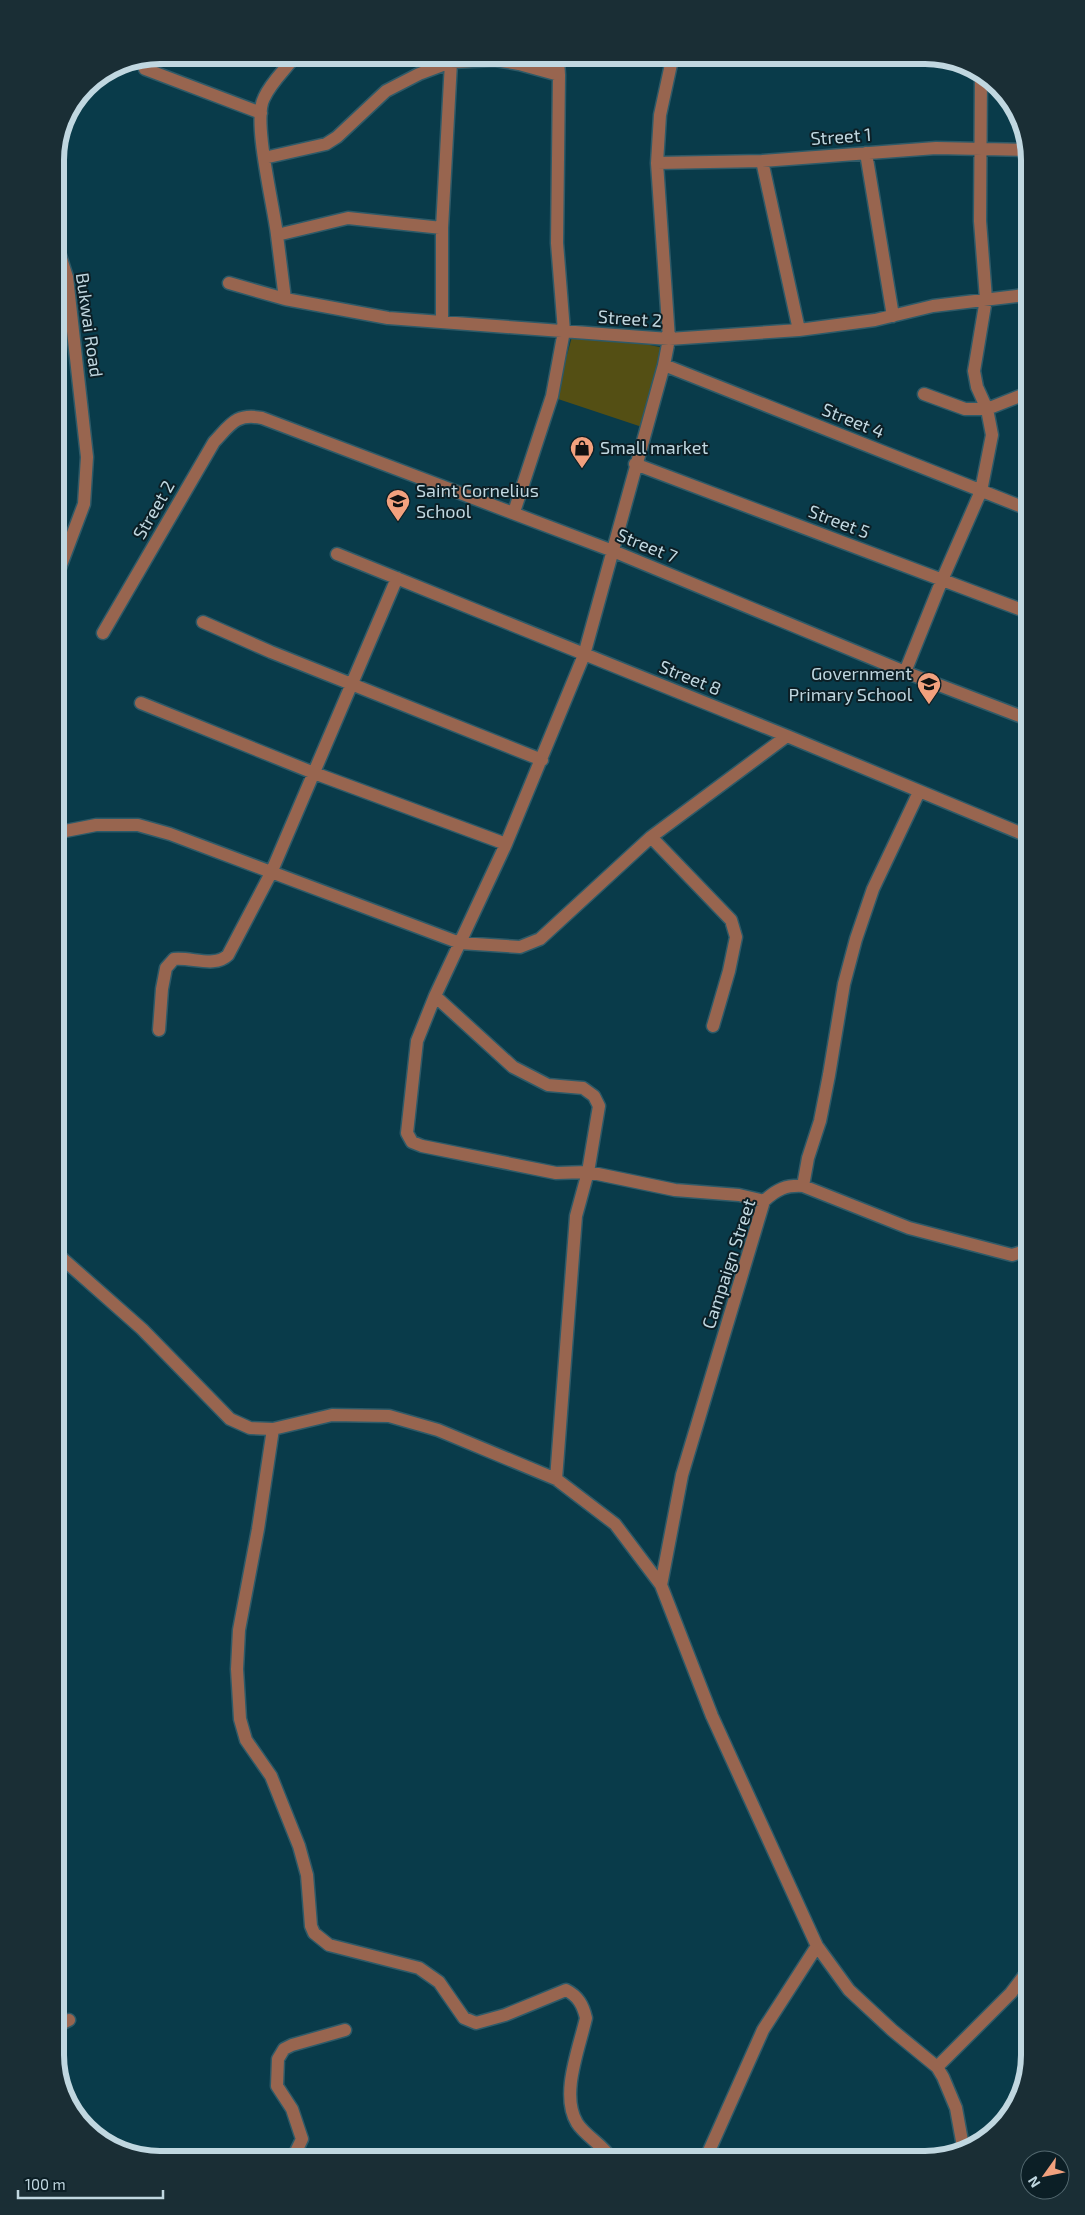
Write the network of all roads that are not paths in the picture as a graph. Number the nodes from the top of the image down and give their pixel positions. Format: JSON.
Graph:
{"nodes":[{"id":1,"x":289,"y":64,"type":"edge"},
{"id":2,"x":446,"y":64,"type":"edge"},
{"id":3,"x":451,"y":64,"type":"edge"},
{"id":4,"x":518,"y":64,"type":"edge"},
{"id":5,"x":558,"y":64,"type":"edge"},
{"id":6,"x":670,"y":64,"type":"edge"},
{"id":7,"x":145,"y":69,"type":"dead end"},
{"id":8,"x":559,"y":75,"type":"junction"},
{"id":9,"x":981,"y":82,"type":"edge"},
{"id":10,"x":261,"y":113,"type":"junction"},
{"id":11,"x":980,"y":149,"type":"junction"},
{"id":12,"x":1020,"y":150,"type":"edge"},
{"id":13,"x":866,"y":153,"type":"junction"},
{"id":14,"x":264,"y":158,"type":"junction"},
{"id":15,"x":762,"y":161,"type":"junction"},
{"id":16,"x":658,"y":163,"type":"junction"},
{"id":17,"x":442,"y":228,"type":"junction"},
{"id":18,"x":277,"y":235,"type":"junction"},
{"id":19,"x":64,"y":268,"type":"edge"},
{"id":20,"x":229,"y":283,"type":"dead end"},
{"id":21,"x":1021,"y":294,"type":"edge"},
{"id":22,"x":285,"y":299,"type":"junction"},
{"id":23,"x":986,"y":300,"type":"junction"},
{"id":24,"x":893,"y":316,"type":"junction"},
{"id":25,"x":442,"y":321,"type":"junction"},
{"id":26,"x":799,"y":330,"type":"junction"},
{"id":27,"x":564,"y":331,"type":"junction"},
{"id":28,"x":669,"y":339,"type":"junction"},
{"id":29,"x":664,"y":365,"type":"junction"},
{"id":30,"x":924,"y":394,"type":"dead end"},
{"id":31,"x":1021,"y":396,"type":"edge"},
{"id":32,"x":987,"y":409,"type":"junction"},
{"id":33,"x":247,"y":415,"type":"joint"},
{"id":34,"x":635,"y":464,"type":"junction"},
{"id":35,"x":981,"y":491,"type":"junction"},
{"id":36,"x":1021,"y":507,"type":"edge"},
{"id":37,"x":514,"y":512,"type":"junction"},
{"id":38,"x":613,"y":551,"type":"junction"},
{"id":39,"x":337,"y":554,"type":"dead end"},
{"id":40,"x":64,"y":557,"type":"edge"},
{"id":41,"x":397,"y":578,"type":"junction"},
{"id":42,"x":942,"y":580,"type":"junction"},
{"id":43,"x":1021,"y":610,"type":"edge"},
{"id":44,"x":202,"y":622,"type":"dead end"},
{"id":45,"x":103,"y":633,"type":"dead end"},
{"id":46,"x":584,"y":655,"type":"junction"},
{"id":47,"x":905,"y":672,"type":"junction"},
{"id":48,"x":353,"y":684,"type":"junction"},
{"id":49,"x":141,"y":703,"type":"dead end"},
{"id":50,"x":1021,"y":717,"type":"edge"},
{"id":51,"x":787,"y":736,"type":"junction"},
{"id":52,"x":542,"y":760,"type":"junction"},
{"id":53,"x":314,"y":774,"type":"junction"},
{"id":54,"x":919,"y":792,"type":"junction"},
{"id":55,"x":64,"y":831,"type":"edge"},
{"id":56,"x":1021,"y":833,"type":"edge"},
{"id":57,"x":651,"y":837,"type":"junction"},
{"id":58,"x":506,"y":844,"type":"junction"},
{"id":59,"x":272,"y":873,"type":"junction"},
{"id":60,"x":460,"y":942,"type":"junction"},
{"id":61,"x":435,"y":996,"type":"junction"},
{"id":62,"x":713,"y":1026,"type":"dead end"},
{"id":63,"x":159,"y":1030,"type":"dead end"},
{"id":64,"x":588,"y":1172,"type":"junction"},
{"id":65,"x":803,"y":1186,"type":"junction"},
{"id":66,"x":764,"y":1201,"type":"junction"},
{"id":67,"x":1021,"y":1252,"type":"edge"},
{"id":68,"x":64,"y":1260,"type":"edge"},
{"id":69,"x":273,"y":1429,"type":"junction"},
{"id":70,"x":556,"y":1479,"type":"junction"},
{"id":71,"x":661,"y":1585,"type":"junction"},
{"id":72,"x":817,"y":1946,"type":"junction"},
{"id":73,"x":1021,"y":1980,"type":"edge"},
{"id":74,"x":68,"y":2020,"type":"dead end"},
{"id":75,"x":64,"y":2022,"type":"edge"},
{"id":76,"x":345,"y":2030,"type":"dead end"},
{"id":77,"x":937,"y":2067,"type":"junction"},
{"id":78,"x":962,"y":2144,"type":"edge"},
{"id":79,"x":296,"y":2151,"type":"edge"},
{"id":80,"x":603,"y":2151,"type":"edge"},
{"id":81,"x":710,"y":2151,"type":"edge"}],
"edges":[{"from":1,"to":10,"type":"street"},
{"from":2,"to":14,"type":"street"},
{"from":3,"to":17,"type":"street"},
{"from":4,"to":8,"type":"street"},
{"from":5,"to":8,"type":"street"},
{"from":6,"to":16,"type":"street"},
{"from":7,"to":10,"type":"street"},
{"from":8,"to":27,"type":"street"},
{"from":9,"to":11,"type":"street"},
{"from":10,"to":14,"type":"street"},
{"from":11,"to":12,"type":"street","name":"Street 1"},
{"from":11,"to":13,"type":"street","name":"Street 1"},
{"from":11,"to":23,"type":"street"},
{"from":13,"to":15,"type":"street","name":"Street 1"},
{"from":13,"to":24,"type":"street"},
{"from":14,"to":18,"type":"street"},
{"from":15,"to":16,"type":"street","name":"Street 1"},
{"from":15,"to":26,"type":"street"},
{"from":16,"to":28,"type":"street"},
{"from":17,"to":18,"type":"street"},
{"from":17,"to":25,"type":"street"},
{"from":18,"to":22,"type":"street"},
{"from":19,"to":40,"type":"street","name":"Bukwai Road"},
{"from":20,"to":22,"type":"street","name":"Street 2"},
{"from":21,"to":23,"type":"street","name":"Street 2"},
{"from":22,"to":25,"type":"street","name":"Street 2"},
{"from":23,"to":24,"type":"street","name":"Street 2"},
{"from":23,"to":32,"type":"street"},
{"from":24,"to":26,"type":"street","name":"Street 2"},
{"from":25,"to":27,"type":"street","name":"Street 2"},
{"from":26,"to":28,"type":"street","name":"Street 2"},
{"from":27,"to":28,"type":"street","name":"Street 2"},
{"from":27,"to":37,"type":"street"},
{"from":28,"to":29,"type":"street"},
{"from":29,"to":34,"type":"street"},
{"from":29,"to":35,"type":"street","name":"Street 4"},
{"from":30,"to":32,"type":"street"},
{"from":31,"to":32,"type":"street"},
{"from":32,"to":35,"type":"street"},
{"from":33,"to":37,"type":"street","name":"Street 7"},
{"from":33,"to":45,"type":"street","name":"Street 2"},
{"from":34,"to":38,"type":"street"},
{"from":34,"to":42,"type":"street","name":"Street 5"},
{"from":35,"to":36,"type":"street","name":"Street 4"},
{"from":35,"to":42,"type":"street"},
{"from":37,"to":38,"type":"street","name":"Street 7"},
{"from":38,"to":46,"type":"street"},
{"from":38,"to":47,"type":"street","name":"Street 7"},
{"from":39,"to":41,"type":"street","name":"Street 8"},
{"from":41,"to":46,"type":"street","name":"Street 8"},
{"from":41,"to":48,"type":"street"},
{"from":42,"to":43,"type":"street","name":"Street 5"},
{"from":42,"to":47,"type":"street"},
{"from":44,"to":48,"type":"street"},
{"from":46,"to":51,"type":"street","name":"Street 8"},
{"from":46,"to":52,"type":"street"},
{"from":47,"to":50,"type":"street","name":"Street 7"},
{"from":48,"to":52,"type":"street"},
{"from":48,"to":53,"type":"street"},
{"from":49,"to":53,"type":"street"},
{"from":51,"to":54,"type":"street","name":"Street 8"},
{"from":51,"to":57,"type":"street"},
{"from":52,"to":58,"type":"street"},
{"from":53,"to":58,"type":"street"},
{"from":53,"to":59,"type":"street"},
{"from":54,"to":56,"type":"street","name":"Street 8"},
{"from":54,"to":65,"type":"street"},
{"from":55,"to":59,"type":"street"},
{"from":57,"to":60,"type":"street"},
{"from":57,"to":62,"type":"street"},
{"from":58,"to":60,"type":"street"},
{"from":59,"to":60,"type":"street"},
{"from":59,"to":63,"type":"street"},
{"from":60,"to":61,"type":"street"},
{"from":61,"to":64,"type":"street"},
{"from":61,"to":64,"type":"street"},
{"from":64,"to":66,"type":"street"},
{"from":64,"to":70,"type":"street"},
{"from":65,"to":66,"type":"street","name":"Campaign Street"},
{"from":65,"to":67,"type":"street","name":"Campaign Street"},
{"from":66,"to":71,"type":"street","name":"Campaign Street"},
{"from":68,"to":69,"type":"street"},
{"from":69,"to":70,"type":"street"},
{"from":69,"to":80,"type":"street"},
{"from":70,"to":71,"type":"street"},
{"from":71,"to":72,"type":"street"},
{"from":72,"to":77,"type":"street"},
{"from":72,"to":81,"type":"street"},
{"from":73,"to":77,"type":"street"},
{"from":74,"to":75,"type":"street"},
{"from":76,"to":79,"type":"street"},
{"from":77,"to":78,"type":"street"}]}
